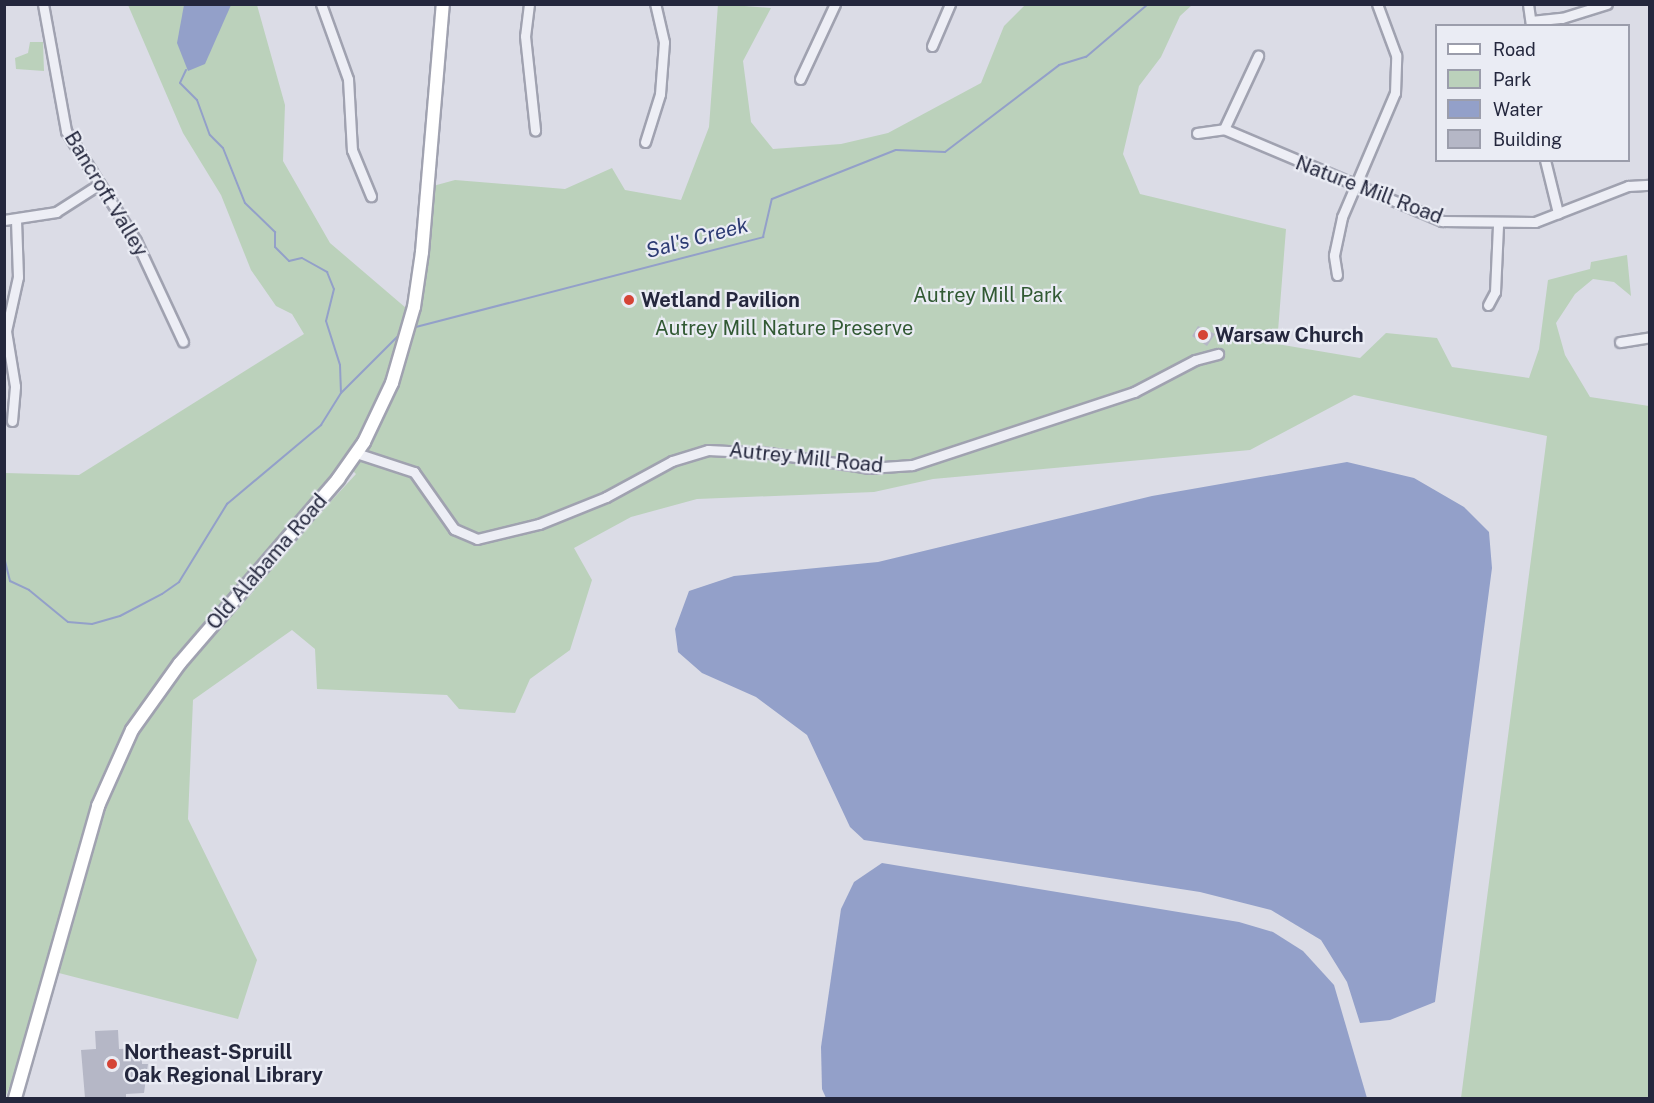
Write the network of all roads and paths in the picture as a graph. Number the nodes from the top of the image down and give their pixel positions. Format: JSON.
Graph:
{"nodes":[{"id":1,"x":43,"y":4,"type":"edge"},
{"id":2,"x":321,"y":4,"type":"edge"},
{"id":3,"x":443,"y":4,"type":"edge"},
{"id":4,"x":529,"y":4,"type":"edge"},
{"id":5,"x":655,"y":4,"type":"edge"},
{"id":6,"x":835,"y":4,"type":"edge"},
{"id":7,"x":950,"y":4,"type":"edge"},
{"id":8,"x":1377,"y":4,"type":"edge"},
{"id":9,"x":1528,"y":4,"type":"edge"},
{"id":10,"x":1607,"y":4,"type":"edge"},
{"id":11,"x":1531,"y":23,"type":"edge"},
{"id":12,"x":932,"y":46,"type":"dead end"},
{"id":13,"x":1258,"y":56,"type":"dead end"},
{"id":14,"x":800,"y":78,"type":"dead end"},
{"id":15,"x":1224,"y":129,"type":"junction"},
{"id":16,"x":535,"y":130,"type":"dead end"},
{"id":17,"x":1197,"y":133,"type":"dead end"},
{"id":18,"x":645,"y":142,"type":"dead end"},
{"id":19,"x":1545,"y":162,"type":"edge"},
{"id":20,"x":98,"y":185,"type":"junction"},
{"id":21,"x":1650,"y":185,"type":"edge"},
{"id":22,"x":1354,"y":187,"type":"junction"},
{"id":23,"x":371,"y":195,"type":"dead end"},
{"id":24,"x":1558,"y":213,"type":"junction"},
{"id":25,"x":4,"y":220,"type":"edge"},
{"id":26,"x":16,"y":221,"type":"junction"},
{"id":27,"x":1498,"y":225,"type":"junction"},
{"id":28,"x":1337,"y":275,"type":"dead end"},
{"id":29,"x":1488,"y":305,"type":"dead end"},
{"id":30,"x":1650,"y":337,"type":"edge"},
{"id":31,"x":183,"y":342,"type":"dead end"},
{"id":32,"x":1620,"y":342,"type":"dead end"},
{"id":33,"x":1218,"y":354,"type":"dead end"},
{"id":34,"x":12,"y":421,"type":"dead end"},
{"id":35,"x":356,"y":453,"type":"junction"},
{"id":36,"x":15,"y":1098,"type":"edge"}],
"edges":[{"from":1,"to":20,"type":"street","name":"Bancroft Valley"},
{"from":2,"to":23,"type":"street"},
{"from":3,"to":35,"type":"main road","name":"Old Alabama Road"},
{"from":4,"to":16,"type":"street"},
{"from":5,"to":18,"type":"street"},
{"from":6,"to":14,"type":"street"},
{"from":7,"to":12,"type":"street"},
{"from":8,"to":22,"type":"street"},
{"from":9,"to":11,"type":"street"},
{"from":10,"to":11,"type":"street"},
{"from":13,"to":15,"type":"street"},
{"from":15,"to":17,"type":"street"},
{"from":15,"to":22,"type":"street","name":"Nature Mill Road"},
{"from":19,"to":24,"type":"street"},
{"from":20,"to":26,"type":"street"},
{"from":20,"to":31,"type":"street","name":"Bancroft Valley"},
{"from":21,"to":24,"type":"street","name":"Nature Mill Road"},
{"from":22,"to":27,"type":"street","name":"Nature Mill Road"},
{"from":22,"to":28,"type":"street"},
{"from":24,"to":27,"type":"street","name":"Nature Mill Road"},
{"from":25,"to":26,"type":"street"},
{"from":26,"to":34,"type":"street"},
{"from":27,"to":29,"type":"street"},
{"from":30,"to":32,"type":"street"},
{"from":33,"to":35,"type":"street","name":"Autrey Mill Road"},
{"from":35,"to":36,"type":"main road","name":"Old Alabama Road"}]}
